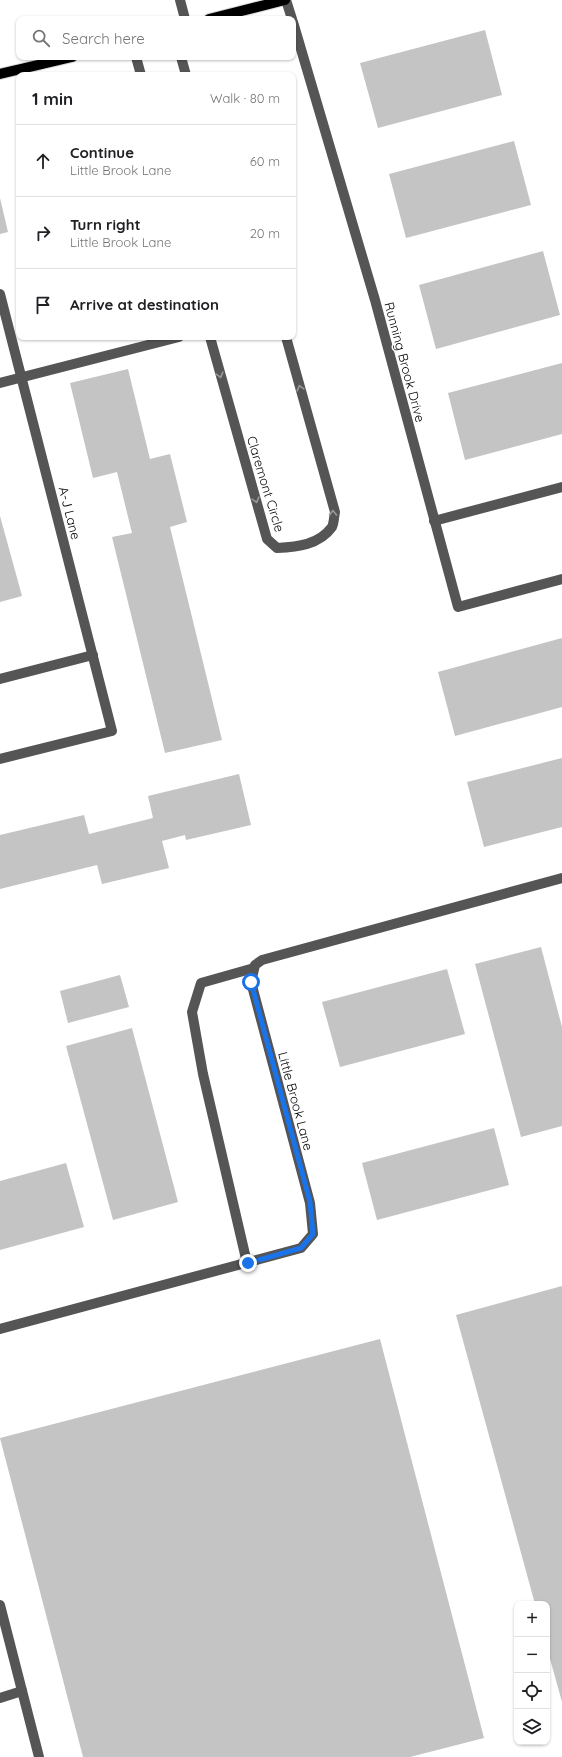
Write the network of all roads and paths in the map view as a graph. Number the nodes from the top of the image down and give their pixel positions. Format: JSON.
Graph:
{"nodes":[{"id":1,"x":180,"y":0,"type":"edge"},
{"id":2,"x":286,"y":0,"type":"edge"},
{"id":3,"x":184,"y":16,"type":"edge"},
{"id":4,"x":221,"y":16,"type":"edge"},
{"id":5,"x":291,"y":16,"type":"edge"},
{"id":6,"x":296,"y":32,"type":"edge"},
{"id":7,"x":59,"y":60,"type":"edge"},
{"id":8,"x":137,"y":60,"type":"edge"},
{"id":9,"x":182,"y":60,"type":"edge"},
{"id":10,"x":140,"y":72,"type":"edge"},
{"id":11,"x":185,"y":72,"type":"edge"},
{"id":12,"x":0,"y":74,"type":"edge"},
{"id":13,"x":0,"y":294,"type":"edge"},
{"id":14,"x":167,"y":340,"type":"edge"},
{"id":15,"x":211,"y":340,"type":"edge"},
{"id":16,"x":287,"y":340,"type":"edge"},
{"id":17,"x":21,"y":378,"type":"junction"},
{"id":18,"x":0,"y":383,"type":"edge"},
{"id":19,"x":562,"y":487,"type":"edge"},
{"id":20,"x":434,"y":521,"type":"junction"},
{"id":21,"x":562,"y":579,"type":"edge"},
{"id":22,"x":93,"y":655,"type":"junction"},
{"id":23,"x":0,"y":679,"type":"edge"},
{"id":24,"x":0,"y":760,"type":"edge"},
{"id":25,"x":562,"y":878,"type":"edge"},
{"id":26,"x":254,"y":968,"type":"junction"},
{"id":27,"x":248,"y":1263,"type":"junction"},
{"id":28,"x":0,"y":1329,"type":"edge"},
{"id":29,"x":0,"y":1605,"type":"edge"},
{"id":30,"x":22,"y":1691,"type":"junction"},
{"id":31,"x":0,"y":1698,"type":"edge"},
{"id":32,"x":39,"y":1757,"type":"edge"}],
"edges":[{"from":1,"to":3,"type":"street"},
{"from":2,"to":4,"type":"main road"},
{"from":2,"to":5,"type":"street"},
{"from":6,"to":20,"type":"street","name":"Running Brook Drive"},
{"from":7,"to":12,"type":"main road"},
{"from":8,"to":10,"type":"street"},
{"from":9,"to":11,"type":"street"},
{"from":13,"to":17,"type":"street","name":"A-J Lane"},
{"from":14,"to":17,"type":"street"},
{"from":15,"to":16,"type":"street","name":"Claremont Circle","one_way":true},
{"from":17,"to":18,"type":"street"},
{"from":17,"to":22,"type":"street","name":"A-J Lane"},
{"from":19,"to":20,"type":"street"},
{"from":20,"to":21,"type":"street","name":"Running Brook Drive"},
{"from":22,"to":23,"type":"street"},
{"from":22,"to":24,"type":"street","name":"A-J Lane"},
{"from":25,"to":26,"type":"street"},
{"from":26,"to":27,"type":"street"},
{"from":26,"to":27,"type":"street","name":"Little Brook Lane"},
{"from":27,"to":28,"type":"street","name":"Little Brook Lane"},
{"from":29,"to":30,"type":"street"},
{"from":30,"to":31,"type":"street"},
{"from":30,"to":32,"type":"street"}]}
